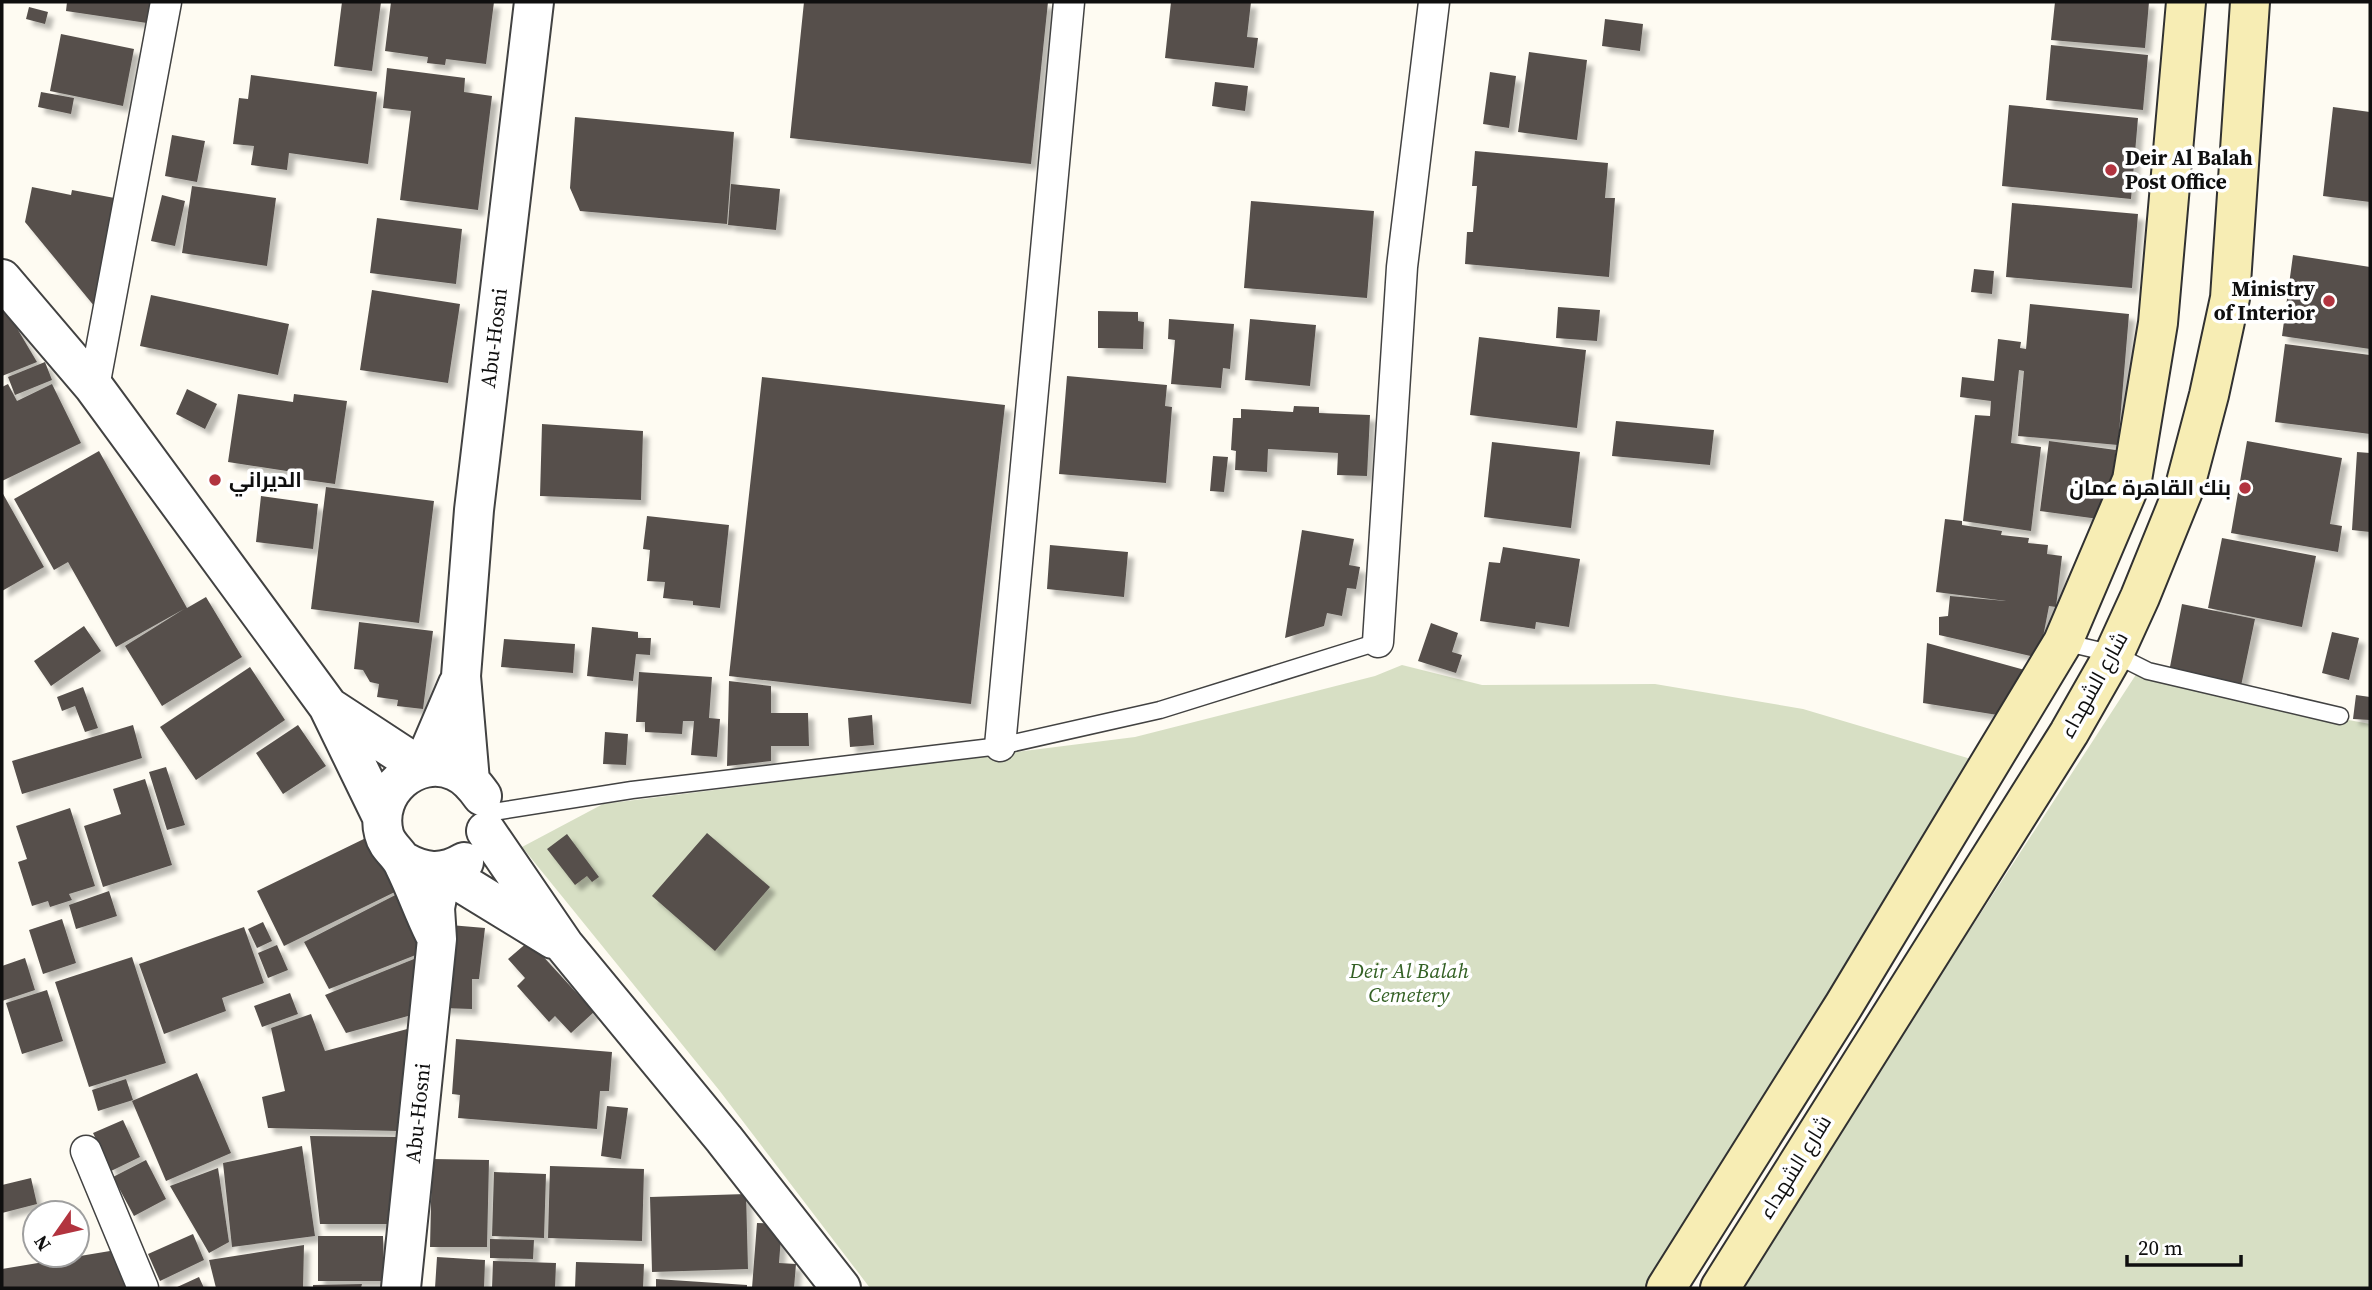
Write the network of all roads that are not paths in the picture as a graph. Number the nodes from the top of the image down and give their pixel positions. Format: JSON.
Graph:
{"nodes":[{"id":1,"x":166,"y":2,"type":"edge"},
{"id":2,"x":534,"y":2,"type":"edge"},
{"id":3,"x":1069,"y":2,"type":"edge"},
{"id":4,"x":1434,"y":2,"type":"edge"},
{"id":5,"x":2186,"y":2,"type":"edge"},
{"id":6,"x":2250,"y":2,"type":"edge"},
{"id":7,"x":2,"y":279,"type":"edge"},
{"id":8,"x":94,"y":387,"type":"junction"},
{"id":9,"x":1378,"y":642,"type":"joint"},
{"id":10,"x":2063,"y":642,"type":"junction"},
{"id":11,"x":2114,"y":654,"type":"junction"},
{"id":12,"x":461,"y":676,"type":"junction"},
{"id":13,"x":328,"y":706,"type":"junction"},
{"id":14,"x":2340,"y":716,"type":"dead end"},
{"id":15,"x":1000,"y":747,"type":"junction"},
{"id":16,"x":422,"y":768,"type":"junction"},
{"id":17,"x":481,"y":808,"type":"junction"},
{"id":18,"x":382,"y":817,"type":"junction"},
{"id":19,"x":403,"y":861,"type":"junction"},
{"id":20,"x":442,"y":871,"type":"junction"},
{"id":21,"x":437,"y":939,"type":"junction"},
{"id":22,"x":564,"y":945,"type":"junction"},
{"id":23,"x":86,"y":1152,"type":"dead end"},
{"id":24,"x":143,"y":1288,"type":"edge"},
{"id":25,"x":401,"y":1288,"type":"edge"},
{"id":26,"x":841,"y":1288,"type":"edge"},
{"id":27,"x":1666,"y":1288,"type":"edge"},
{"id":28,"x":1720,"y":1288,"type":"edge"}],
"edges":[{"from":1,"to":8,"type":"street"},
{"from":2,"to":12,"type":"street","name":"Abu-Hosni"},
{"from":3,"to":15,"type":"street"},
{"from":4,"to":9,"type":"street"},
{"from":5,"to":10,"type":"main road"},
{"from":6,"to":11,"type":"main road","name":"شارع الشهداء"},
{"from":7,"to":8,"type":"street"},
{"from":8,"to":13,"type":"street"},
{"from":9,"to":15,"type":"lane"},
{"from":10,"to":11,"type":"lane"},
{"from":10,"to":27,"type":"main road"},
{"from":11,"to":14,"type":"lane"},
{"from":11,"to":28,"type":"main road","name":"شارع الشهداء"},
{"from":12,"to":16,"type":"street","name":"Abu-Hosni"},
{"from":12,"to":17,"type":"street","name":"Abu-Hosni"},
{"from":13,"to":16,"type":"street"},
{"from":13,"to":18,"type":"street","name":"Abu-Hosni"},
{"from":15,"to":17,"type":"lane"},
{"from":16,"to":17,"type":"street"},
{"from":16,"to":18,"type":"street"},
{"from":17,"to":20,"type":"street"},
{"from":17,"to":22,"type":"street"},
{"from":18,"to":19,"type":"street","name":"Abu-Hosni"},
{"from":19,"to":20,"type":"street"},
{"from":19,"to":21,"type":"street","name":"Abu-Hosni"},
{"from":20,"to":21,"type":"street","name":"Abu-Hosni"},
{"from":20,"to":22,"type":"street"},
{"from":21,"to":25,"type":"street","name":"Abu-Hosni"},
{"from":22,"to":26,"type":"street"},
{"from":23,"to":24,"type":"street"}]}
